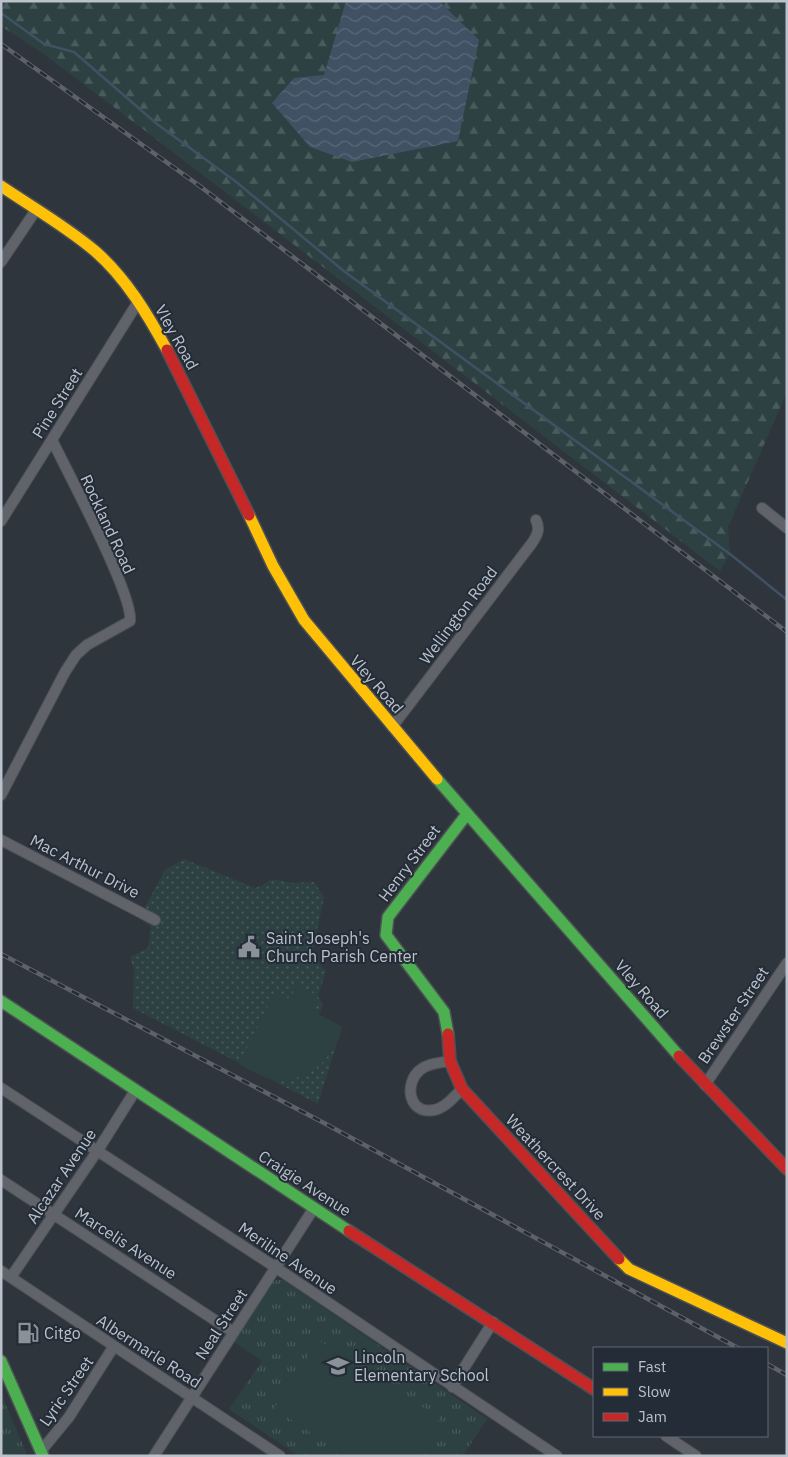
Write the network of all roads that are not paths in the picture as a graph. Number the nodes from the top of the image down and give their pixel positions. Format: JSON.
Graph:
{"nodes":[{"id":1,"x":1,"y":186,"type":"edge"},
{"id":2,"x":36,"y":210,"type":"junction"},
{"id":3,"x":1,"y":262,"type":"edge"},
{"id":4,"x":138,"y":302,"type":"junction"},
{"id":5,"x":52,"y":440,"type":"junction"},
{"id":6,"x":762,"y":508,"type":"dead end"},
{"id":7,"x":1,"y":520,"type":"edge"},
{"id":8,"x":536,"y":520,"type":"dead end"},
{"id":9,"x":787,"y":528,"type":"edge"},
{"id":10,"x":392,"y":727,"type":"junction"},
{"id":11,"x":1,"y":795,"type":"edge"},
{"id":12,"x":467,"y":814,"type":"junction"},
{"id":13,"x":1,"y":840,"type":"edge"},
{"id":14,"x":155,"y":920,"type":"dead end"},
{"id":15,"x":386,"y":934,"type":"joint"},
{"id":16,"x":787,"y":963,"type":"edge"},
{"id":17,"x":1,"y":1001,"type":"edge"},
{"id":18,"x":450,"y":1061,"type":"junction"},
{"id":19,"x":705,"y":1085,"type":"junction"},
{"id":20,"x":1,"y":1088,"type":"edge"},
{"id":21,"x":462,"y":1089,"type":"junction"},
{"id":22,"x":134,"y":1091,"type":"junction"},
{"id":23,"x":98,"y":1150,"type":"junction"},
{"id":24,"x":787,"y":1169,"type":"edge"},
{"id":25,"x":1,"y":1180,"type":"edge"},
{"id":26,"x":314,"y":1208,"type":"junction"},
{"id":27,"x":54,"y":1214,"type":"junction"},
{"id":28,"x":276,"y":1268,"type":"junction"},
{"id":29,"x":1,"y":1271,"type":"edge"},
{"id":30,"x":11,"y":1277,"type":"junction"},
{"id":31,"x":493,"y":1322,"type":"junction"},
{"id":32,"x":233,"y":1332,"type":"junction"},
{"id":33,"x":787,"y":1343,"type":"edge"},
{"id":34,"x":114,"y":1346,"type":"junction"},
{"id":35,"x":1,"y":1361,"type":"edge"},
{"id":36,"x":452,"y":1387,"type":"junction"},
{"id":37,"x":593,"y":1388,"type":"edge"},
{"id":38,"x":192,"y":1397,"type":"junction"},
{"id":39,"x":668,"y":1437,"type":"edge"},
{"id":40,"x":42,"y":1454,"type":"edge"},
{"id":41,"x":154,"y":1456,"type":"edge"},
{"id":42,"x":280,"y":1456,"type":"edge"},
{"id":43,"x":557,"y":1456,"type":"edge"},
{"id":44,"x":696,"y":1456,"type":"edge"}],
"edges":[{"from":1,"to":2,"type":"street","name":"Vley Road"},
{"from":2,"to":3,"type":"street"},
{"from":2,"to":4,"type":"street","name":"Vley Road"},
{"from":4,"to":5,"type":"street","name":"Pine Street"},
{"from":4,"to":10,"type":"street","name":"Vley Road"},
{"from":5,"to":7,"type":"street","name":"Pine Street"},
{"from":5,"to":11,"type":"street","name":"Rockland Road"},
{"from":6,"to":9,"type":"street"},
{"from":8,"to":10,"type":"street","name":"Wellington Road"},
{"from":10,"to":12,"type":"street","name":"Vley Road"},
{"from":12,"to":15,"type":"street","name":"Henry Street"},
{"from":12,"to":19,"type":"street","name":"Vley Road"},
{"from":13,"to":14,"type":"street","name":"Mac Arthur Drive"},
{"from":15,"to":18,"type":"street","name":"Weathercrest Drive"},
{"from":16,"to":19,"type":"street","name":"Brewster Street"},
{"from":17,"to":22,"type":"street","name":"Craigie Avenue"},
{"from":18,"to":21,"type":"street","name":"Weathercrest Drive"},
{"from":18,"to":21,"type":"street"},
{"from":19,"to":24,"type":"street","name":"Vley Road"},
{"from":20,"to":23,"type":"street","name":"Meriline Avenue"},
{"from":21,"to":33,"type":"street","name":"Weathercrest Drive"},
{"from":22,"to":23,"type":"street","name":"Alcazar Avenue"},
{"from":22,"to":26,"type":"street","name":"Craigie Avenue"},
{"from":23,"to":27,"type":"street","name":"Alcazar Avenue"},
{"from":23,"to":28,"type":"street","name":"Meriline Avenue"},
{"from":25,"to":27,"type":"street","name":"Marcelis Avenue"},
{"from":26,"to":28,"type":"street","name":"Neal Street"},
{"from":26,"to":31,"type":"street","name":"Craigie Avenue"},
{"from":27,"to":30,"type":"street","name":"Alcazar Avenue"},
{"from":27,"to":32,"type":"street","name":"Marcelis Avenue"},
{"from":28,"to":32,"type":"street","name":"Neal Street"},
{"from":28,"to":36,"type":"street","name":"Meriline Avenue"},
{"from":29,"to":30,"type":"street","name":"Albermarle Road"},
{"from":30,"to":34,"type":"street","name":"Albermarle Road"},
{"from":31,"to":36,"type":"street"},
{"from":31,"to":37,"type":"street","name":"Craigie Avenue"},
{"from":32,"to":38,"type":"street","name":"Neal Street"},
{"from":34,"to":38,"type":"street","name":"Albermarle Road"},
{"from":34,"to":40,"type":"street","name":"Lyric Street"},
{"from":35,"to":40,"type":"street"},
{"from":36,"to":43,"type":"street","name":"Meriline Avenue"},
{"from":38,"to":41,"type":"street","name":"Neal Street"},
{"from":38,"to":42,"type":"street","name":"Albermarle Road"},
{"from":39,"to":44,"type":"street"}]}
